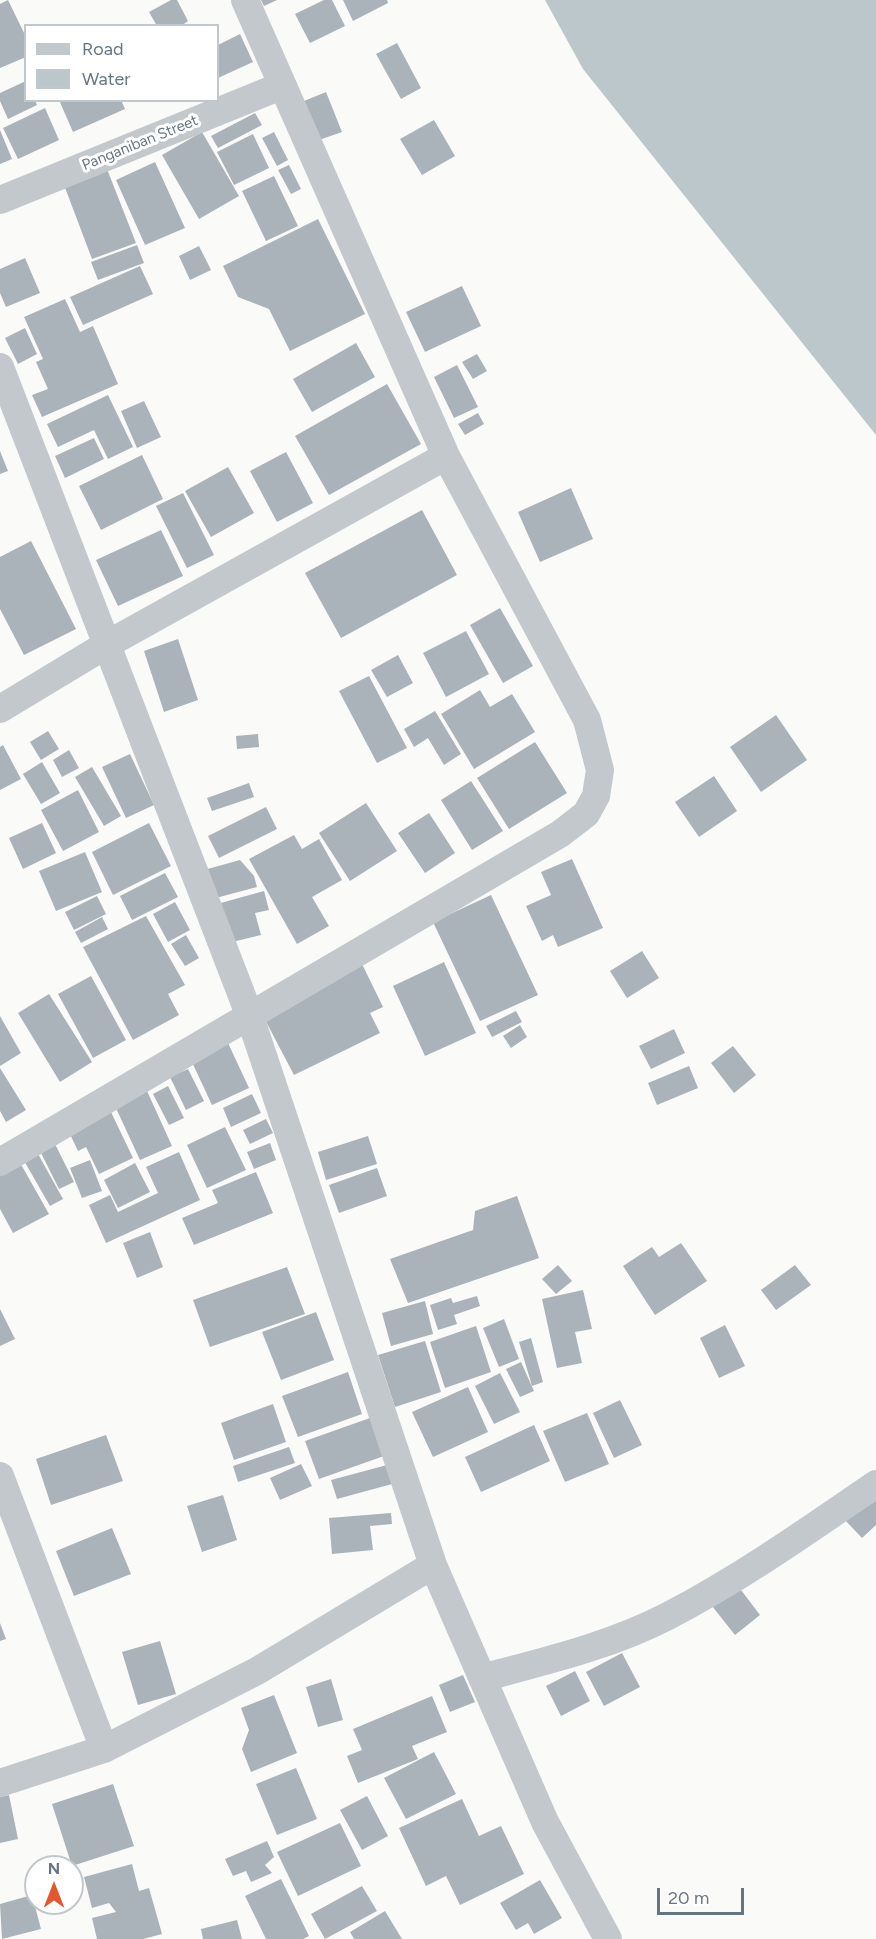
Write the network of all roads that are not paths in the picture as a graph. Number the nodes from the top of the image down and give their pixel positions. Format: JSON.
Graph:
{"nodes":[{"id":1,"x":245,"y":0,"type":"edge"},
{"id":2,"x":281,"y":86,"type":"junction"},
{"id":3,"x":0,"y":200,"type":"edge"},
{"id":4,"x":0,"y":367,"type":"edge"},
{"id":5,"x":446,"y":456,"type":"junction"},
{"id":6,"x":106,"y":645,"type":"junction"},
{"id":7,"x":0,"y":709,"type":"edge"},
{"id":8,"x":249,"y":1014,"type":"junction"},
{"id":9,"x":0,"y":1162,"type":"edge"},
{"id":10,"x":0,"y":1476,"type":"edge"},
{"id":11,"x":876,"y":1484,"type":"edge"},
{"id":12,"x":433,"y":1564,"type":"junction"},
{"id":13,"x":482,"y":1678,"type":"junction"},
{"id":14,"x":104,"y":1749,"type":"junction"},
{"id":15,"x":0,"y":1784,"type":"edge"},
{"id":16,"x":608,"y":1939,"type":"edge"}],
"edges":[{"from":1,"to":2,"type":"street"},
{"from":2,"to":3,"type":"street","name":"Panganiban Street"},
{"from":2,"to":5,"type":"street"},
{"from":4,"to":6,"type":"street"},
{"from":5,"to":6,"type":"street"},
{"from":5,"to":8,"type":"street"},
{"from":6,"to":7,"type":"street"},
{"from":6,"to":8,"type":"street"},
{"from":8,"to":9,"type":"street"},
{"from":8,"to":12,"type":"street"},
{"from":10,"to":14,"type":"street"},
{"from":11,"to":13,"type":"street"},
{"from":12,"to":13,"type":"street"},
{"from":12,"to":14,"type":"street"},
{"from":13,"to":16,"type":"street"},
{"from":14,"to":15,"type":"street"}]}
